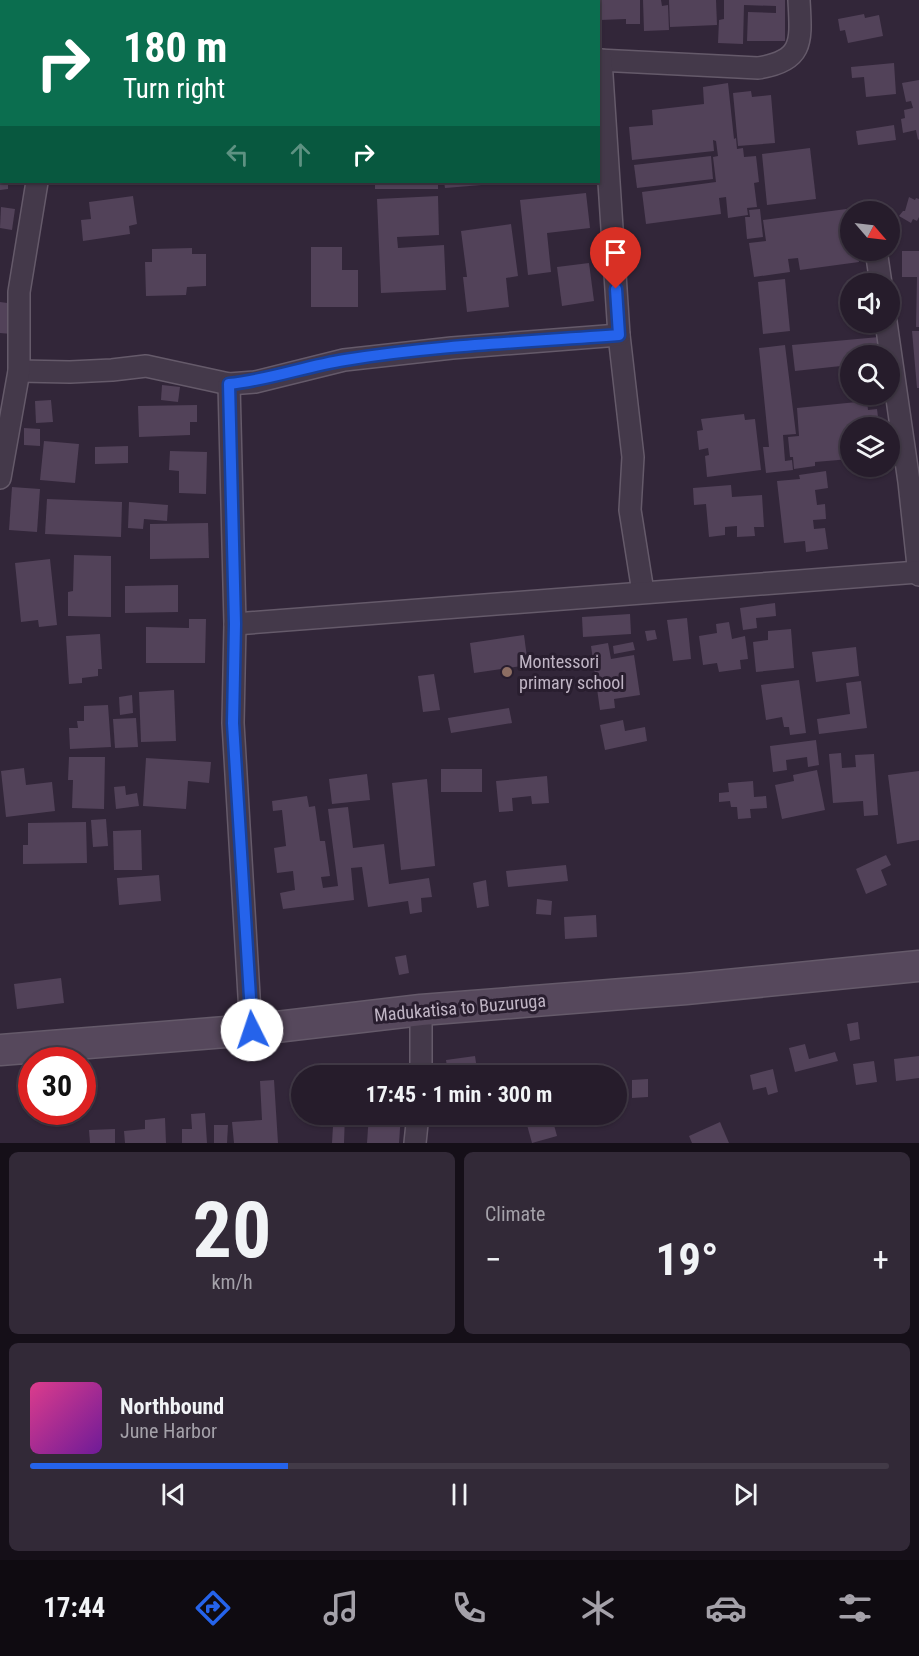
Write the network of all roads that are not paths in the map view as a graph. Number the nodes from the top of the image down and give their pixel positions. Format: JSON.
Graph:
{"nodes":[{"id":1,"x":799,"y":0,"type":"edge"},
{"id":2,"x":600,"y":60,"type":"edge"},
{"id":3,"x":37,"y":183,"type":"edge"},
{"id":4,"x":888,"y":333,"type":"edge"},
{"id":5,"x":619,"y":335,"type":"junction"},
{"id":6,"x":19,"y":371,"type":"junction"},
{"id":7,"x":229,"y":384,"type":"junction"},
{"id":8,"x":919,"y":456,"type":"edge"},
{"id":9,"x":0,"y":478,"type":"edge"},
{"id":10,"x":909,"y":482,"type":"junction"},
{"id":11,"x":919,"y":574,"type":"edge"},
{"id":12,"x":643,"y":592,"type":"junction"},
{"id":13,"x":235,"y":624,"type":"junction"},
{"id":14,"x":919,"y":966,"type":"edge"},
{"id":15,"x":422,"y":1010,"type":"junction"},
{"id":16,"x":252,"y":1030,"type":"junction"},
{"id":17,"x":0,"y":1050,"type":"edge"},
{"id":18,"x":421,"y":1065,"type":"edge"},
{"id":19,"x":417,"y":1125,"type":"edge"},
{"id":20,"x":415,"y":1143,"type":"edge"}],
"edges":[{"from":1,"to":2,"type":"street"},
{"from":2,"to":5,"type":"street"},
{"from":3,"to":6,"type":"street"},
{"from":4,"to":10,"type":"street"},
{"from":5,"to":7,"type":"street"},
{"from":5,"to":12,"type":"street"},
{"from":6,"to":7,"type":"street"},
{"from":6,"to":9,"type":"street"},
{"from":7,"to":13,"type":"street"},
{"from":8,"to":10,"type":"street"},
{"from":10,"to":11,"type":"street"},
{"from":11,"to":12,"type":"street"},
{"from":12,"to":13,"type":"street"},
{"from":13,"to":16,"type":"street"},
{"from":14,"to":15,"type":"main road","name":"Madukatisa to Buzuruga"},
{"from":15,"to":16,"type":"main road","name":"Madukatisa to Buzuruga"},
{"from":15,"to":18,"type":"street"},
{"from":16,"to":17,"type":"main road","name":"Madukatisa to Buzuruga"},
{"from":19,"to":20,"type":"street"}]}
